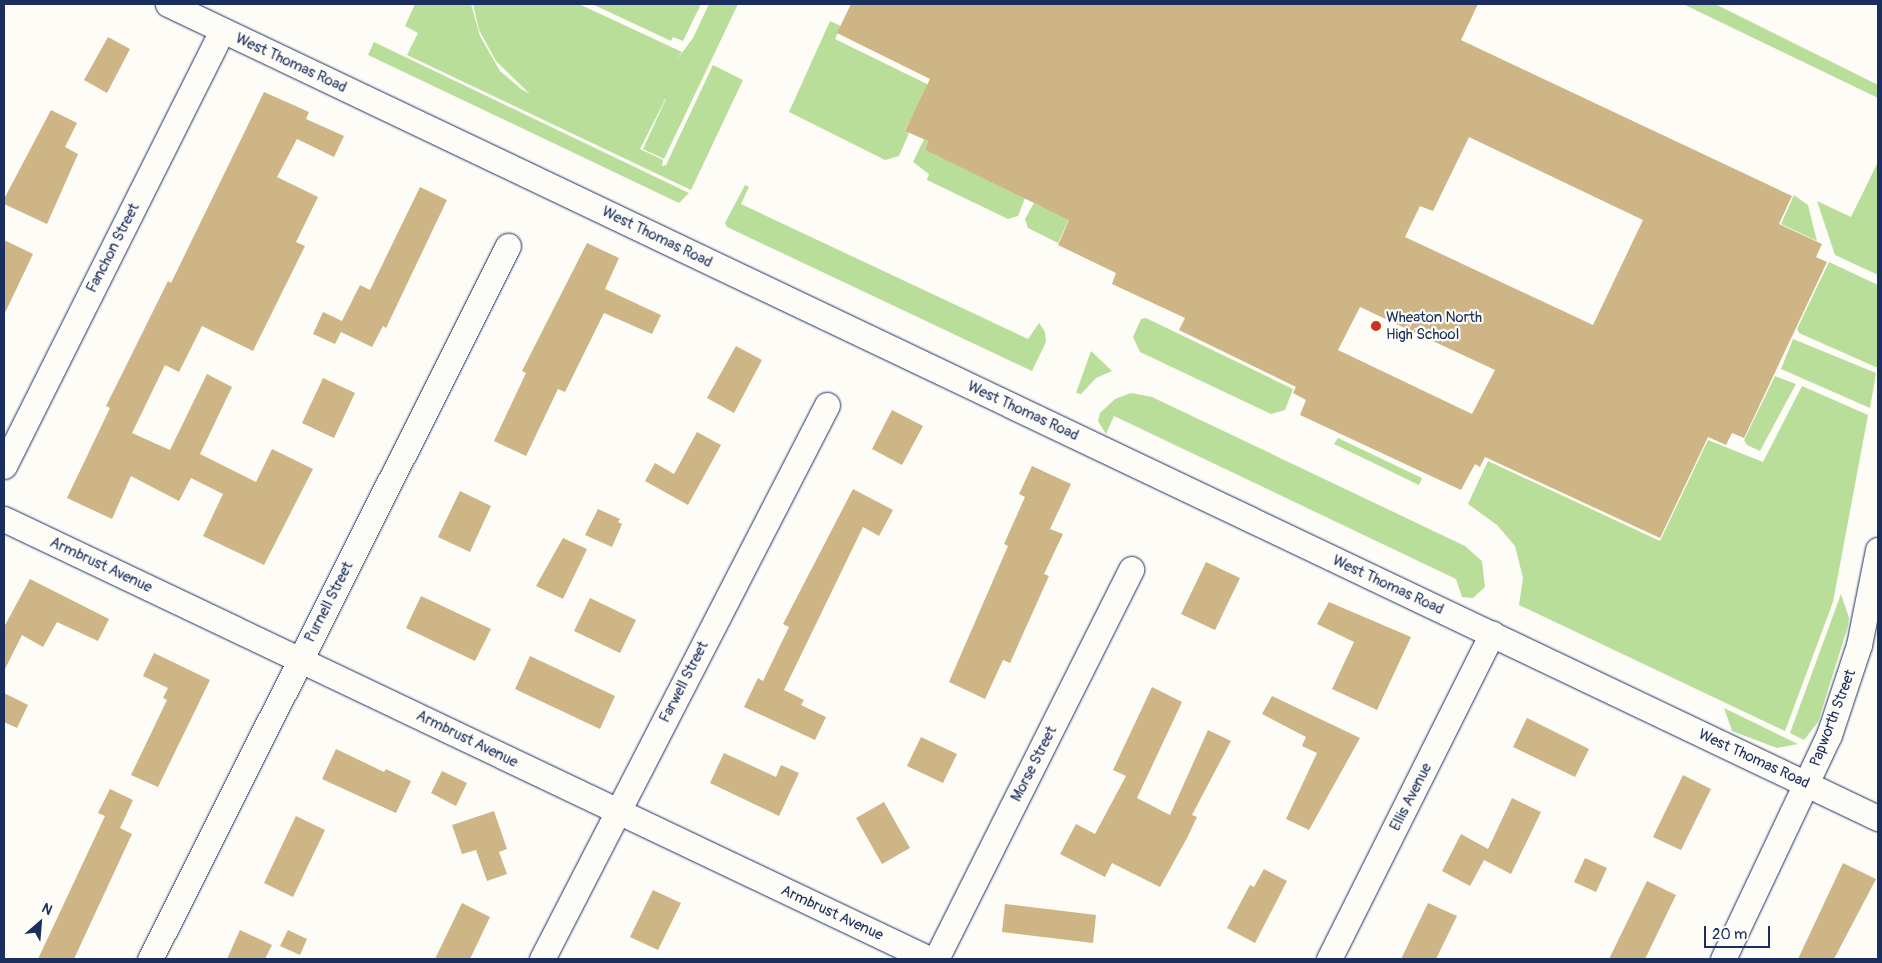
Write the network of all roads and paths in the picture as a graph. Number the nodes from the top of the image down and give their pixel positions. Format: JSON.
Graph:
{"nodes":[{"id":1,"x":168,"y":4,"type":"edge"},
{"id":2,"x":222,"y":30,"type":"junction"},
{"id":3,"x":508,"y":246,"type":"dead end"},
{"id":4,"x":827,"y":405,"type":"dead end"},
{"id":5,"x":4,"y":466,"type":"edge"},
{"id":6,"x":4,"y":519,"type":"edge"},
{"id":7,"x":1878,"y":550,"type":"edge"},
{"id":8,"x":1131,"y":570,"type":"dead end"},
{"id":9,"x":1492,"y":634,"type":"junction"},
{"id":10,"x":300,"y":660,"type":"junction"},
{"id":11,"x":1807,"y":784,"type":"junction"},
{"id":12,"x":618,"y":811,"type":"junction"},
{"id":13,"x":1878,"y":818,"type":"edge"},
{"id":14,"x":150,"y":959,"type":"edge"},
{"id":15,"x":542,"y":959,"type":"edge"},
{"id":16,"x":929,"y":959,"type":"edge"},
{"id":17,"x":936,"y":959,"type":"edge"},
{"id":18,"x":1330,"y":959,"type":"edge"},
{"id":19,"x":1723,"y":959,"type":"edge"}],
"edges":[{"from":1,"to":2,"type":"street","name":"West Thomas Road"},
{"from":2,"to":5,"type":"street","name":"Fanchon Street"},
{"from":2,"to":9,"type":"street","name":"West Thomas Road"},
{"from":3,"to":10,"type":"street","name":"Purnell Street"},
{"from":4,"to":12,"type":"street","name":"Farwell Street"},
{"from":6,"to":10,"type":"street","name":"Armbrust Avenue"},
{"from":7,"to":11,"type":"street","name":"Papworth Street"},
{"from":8,"to":17,"type":"street","name":"Morse Street"},
{"from":9,"to":11,"type":"street","name":"West Thomas Road"},
{"from":9,"to":18,"type":"street","name":"Ellis Avenue"},
{"from":10,"to":12,"type":"street","name":"Armbrust Avenue"},
{"from":10,"to":14,"type":"street","name":"Purnell Street"},
{"from":11,"to":13,"type":"street","name":"West Thomas Road"},
{"from":11,"to":19,"type":"street","name":"Papworth Street"},
{"from":12,"to":15,"type":"street","name":"Farwell Street"},
{"from":12,"to":16,"type":"street","name":"Armbrust Avenue"}]}
